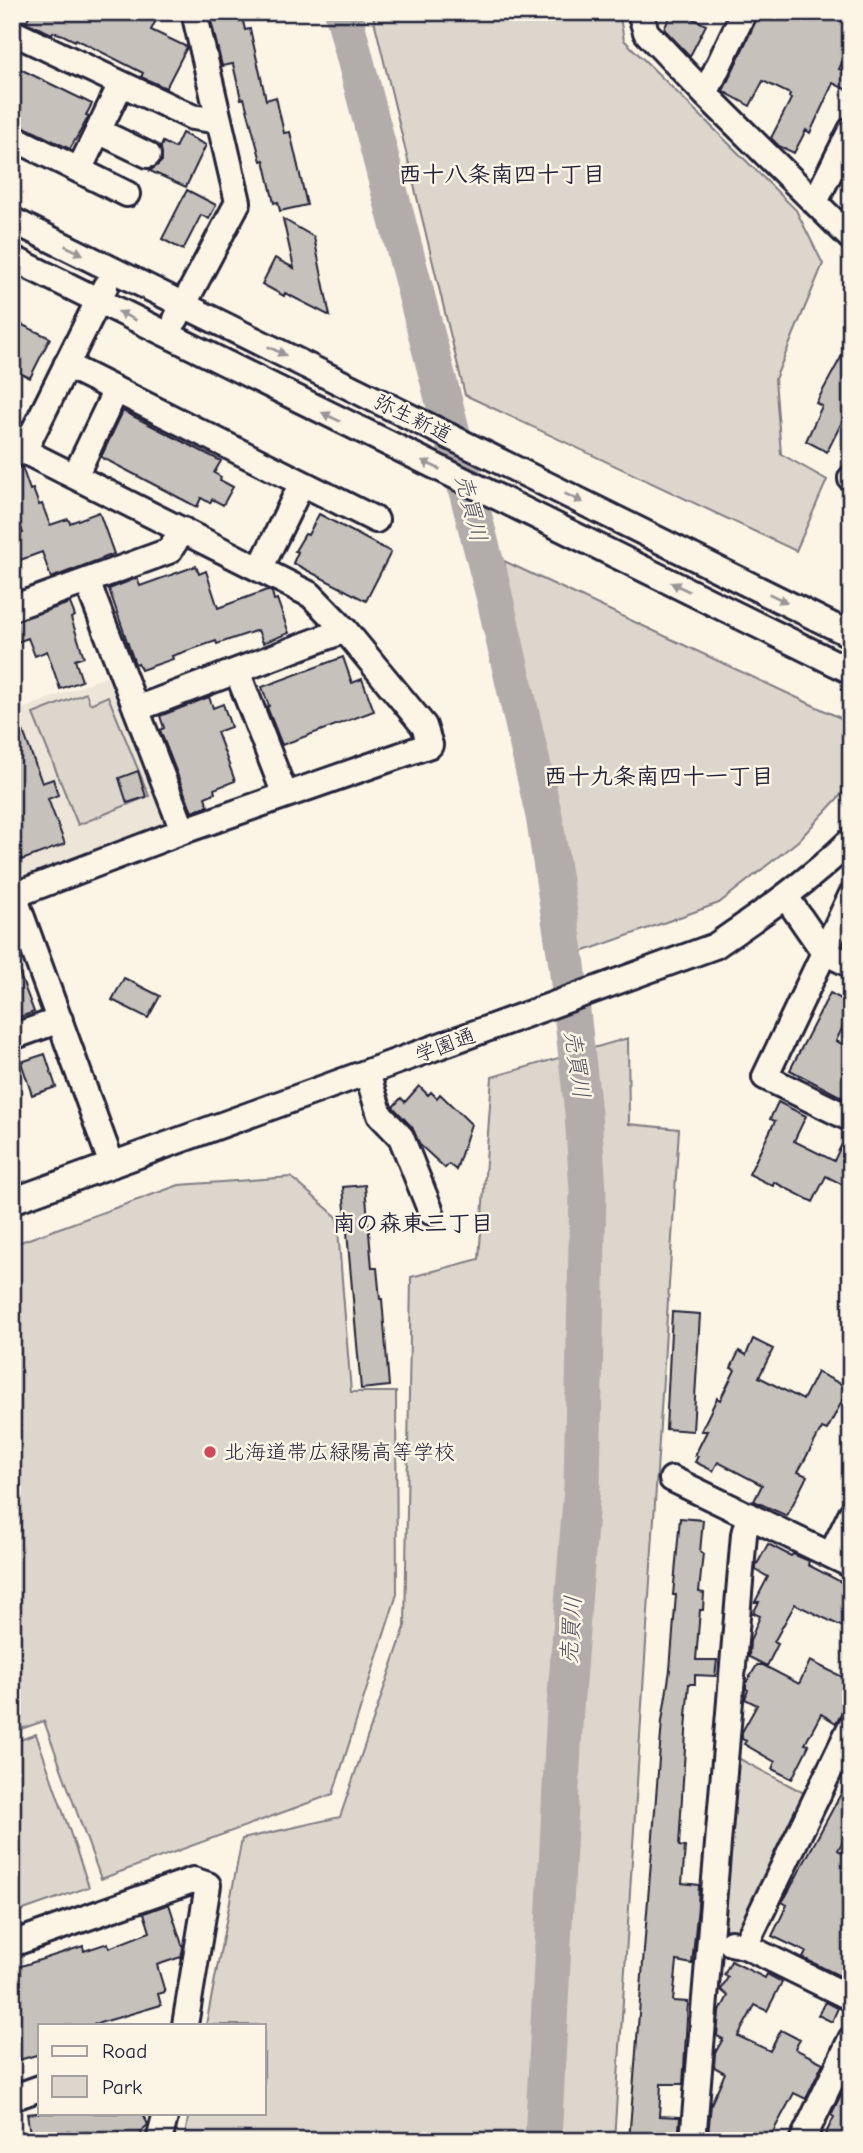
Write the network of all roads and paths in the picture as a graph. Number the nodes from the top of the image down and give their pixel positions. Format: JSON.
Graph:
{"nodes":[{"id":1,"x":194,"y":12,"type":"edge"},
{"id":2,"x":640,"y":12,"type":"edge"},
{"id":3,"x":744,"y":12,"type":"edge"},
{"id":4,"x":12,"y":32,"type":"edge"},
{"id":5,"x":121,"y":84,"type":"junction"},
{"id":6,"x":705,"y":94,"type":"junction"},
{"id":7,"x":219,"y":121,"type":"junction"},
{"id":8,"x":851,"y":130,"type":"edge"},
{"id":9,"x":98,"y":131,"type":"junction"},
{"id":10,"x":12,"y":137,"type":"edge"},
{"id":11,"x":148,"y":155,"type":"dead end"},
{"id":12,"x":79,"y":170,"type":"junction"},
{"id":13,"x":127,"y":194,"type":"dead end"},
{"id":14,"x":815,"y":202,"type":"junction"},
{"id":15,"x":12,"y":220,"type":"edge"},
{"id":16,"x":851,"y":238,"type":"edge"},
{"id":17,"x":12,"y":258,"type":"edge"},
{"id":18,"x":113,"y":270,"type":"junction"},
{"id":19,"x":98,"y":301,"type":"junction"},
{"id":20,"x":184,"y":305,"type":"junction"},
{"id":21,"x":167,"y":335,"type":"junction"},
{"id":22,"x":66,"y":365,"type":"junction"},
{"id":23,"x":116,"y":390,"type":"junction"},
{"id":24,"x":18,"y":453,"type":"edge"},
{"id":25,"x":75,"y":476,"type":"junction"},
{"id":26,"x":303,"y":483,"type":"junction"},
{"id":27,"x":376,"y":520,"type":"dead end"},
{"id":28,"x":183,"y":530,"type":"junction"},
{"id":29,"x":260,"y":569,"type":"junction"},
{"id":30,"x":87,"y":581,"type":"junction"},
{"id":31,"x":12,"y":608,"type":"edge"},
{"id":32,"x":345,"y":630,"type":"junction"},
{"id":33,"x":851,"y":635,"type":"edge"},
{"id":34,"x":237,"y":671,"type":"junction"},
{"id":35,"x":851,"y":671,"type":"edge"},
{"id":36,"x":136,"y":709,"type":"junction"},
{"id":37,"x":285,"y":795,"type":"junction"},
{"id":38,"x":183,"y":831,"type":"junction"},
{"id":39,"x":851,"y":840,"type":"edge"},
{"id":40,"x":13,"y":894,"type":"edge"},
{"id":41,"x":851,"y":896,"type":"edge"},
{"id":42,"x":786,"y":897,"type":"junction"},
{"id":43,"x":824,"y":952,"type":"junction"},
{"id":44,"x":851,"y":965,"type":"edge"},
{"id":45,"x":60,"y":1020,"type":"junction"},
{"id":46,"x":12,"y":1037,"type":"edge"},
{"id":47,"x":367,"y":1073,"type":"junction"},
{"id":48,"x":851,"y":1119,"type":"edge"},
{"id":49,"x":112,"y":1165,"type":"junction"},
{"id":50,"x":12,"y":1201,"type":"edge"},
{"id":51,"x":431,"y":1212,"type":"dead end"},
{"id":52,"x":672,"y":1479,"type":"dead end"},
{"id":53,"x":851,"y":1514,"type":"edge"},
{"id":54,"x":749,"y":1515,"type":"junction"},
{"id":55,"x":841,"y":1560,"type":"edge"},
{"id":56,"x":851,"y":1726,"type":"edge"},
{"id":57,"x":710,"y":1938,"type":"junction"},
{"id":58,"x":12,"y":1944,"type":"edge"},
{"id":59,"x":745,"y":1946,"type":"junction"},
{"id":60,"x":851,"y":1998,"type":"edge"},
{"id":61,"x":185,"y":2024,"type":"edge"},
{"id":62,"x":851,"y":2039,"type":"edge"},
{"id":63,"x":38,"y":2089,"type":"edge"},
{"id":64,"x":12,"y":2098,"type":"edge"},
{"id":65,"x":166,"y":2114,"type":"edge"},
{"id":66,"x":159,"y":2141,"type":"edge"},
{"id":67,"x":692,"y":2141,"type":"edge"},
{"id":68,"x":802,"y":2141,"type":"edge"}],
"edges":[{"from":1,"to":7,"type":"street"},
{"from":2,"to":6,"type":"street"},
{"from":3,"to":6,"type":"street"},
{"from":4,"to":5,"type":"street"},
{"from":5,"to":7,"type":"street"},
{"from":5,"to":9,"type":"street"},
{"from":6,"to":14,"type":"street"},
{"from":7,"to":20,"type":"street"},
{"from":8,"to":14,"type":"street"},
{"from":9,"to":11,"type":"street"},
{"from":9,"to":12,"type":"street"},
{"from":10,"to":12,"type":"street"},
{"from":12,"to":13,"type":"street"},
{"from":14,"to":16,"type":"street"},
{"from":15,"to":18,"type":"street","name":"弥生新道","one_way":true},
{"from":17,"to":19,"type":"street","name":"弥生新道"},
{"from":18,"to":19,"type":"street"},
{"from":18,"to":20,"type":"street","name":"弥生新道"},
{"from":21,"to":19,"type":"street","name":"弥生新道","one_way":true},
{"from":19,"to":22,"type":"street"},
{"from":20,"to":21,"type":"street"},
{"from":20,"to":33,"type":"street","name":"弥生新道","one_way":true},
{"from":35,"to":21,"type":"street","name":"弥生新道","one_way":true},
{"from":22,"to":23,"type":"street"},
{"from":22,"to":24,"type":"street"},
{"from":23,"to":25,"type":"street"},
{"from":23,"to":26,"type":"street"},
{"from":24,"to":25,"type":"street"},
{"from":25,"to":28,"type":"street"},
{"from":26,"to":27,"type":"street"},
{"from":26,"to":29,"type":"street"},
{"from":28,"to":29,"type":"street"},
{"from":28,"to":30,"type":"street"},
{"from":29,"to":32,"type":"street"},
{"from":30,"to":31,"type":"street"},
{"from":30,"to":36,"type":"street"},
{"from":32,"to":34,"type":"street"},
{"from":32,"to":37,"type":"street"},
{"from":34,"to":36,"type":"street"},
{"from":34,"to":37,"type":"street"},
{"from":36,"to":38,"type":"street"},
{"from":37,"to":38,"type":"street"},
{"from":38,"to":40,"type":"street"},
{"from":39,"to":42,"type":"street","name":"学園通"},
{"from":40,"to":45,"type":"street"},
{"from":41,"to":43,"type":"street"},
{"from":42,"to":43,"type":"street"},
{"from":42,"to":47,"type":"street","name":"学園通"},
{"from":43,"to":44,"type":"street"},
{"from":43,"to":48,"type":"street"},
{"from":45,"to":46,"type":"street"},
{"from":45,"to":49,"type":"street"},
{"from":47,"to":49,"type":"street","name":"学園通"},
{"from":47,"to":51,"type":"street"},
{"from":49,"to":50,"type":"street","name":"学園通"},
{"from":52,"to":54,"type":"street"},
{"from":53,"to":55,"type":"street"},
{"from":54,"to":55,"type":"street"},
{"from":54,"to":57,"type":"street"},
{"from":56,"to":59,"type":"street"},
{"from":57,"to":59,"type":"street"},
{"from":57,"to":67,"type":"street"},
{"from":58,"to":61,"type":"street"},
{"from":59,"to":60,"type":"street"},
{"from":62,"to":68,"type":"street"},
{"from":63,"to":64,"type":"street"},
{"from":65,"to":66,"type":"street"}]}
